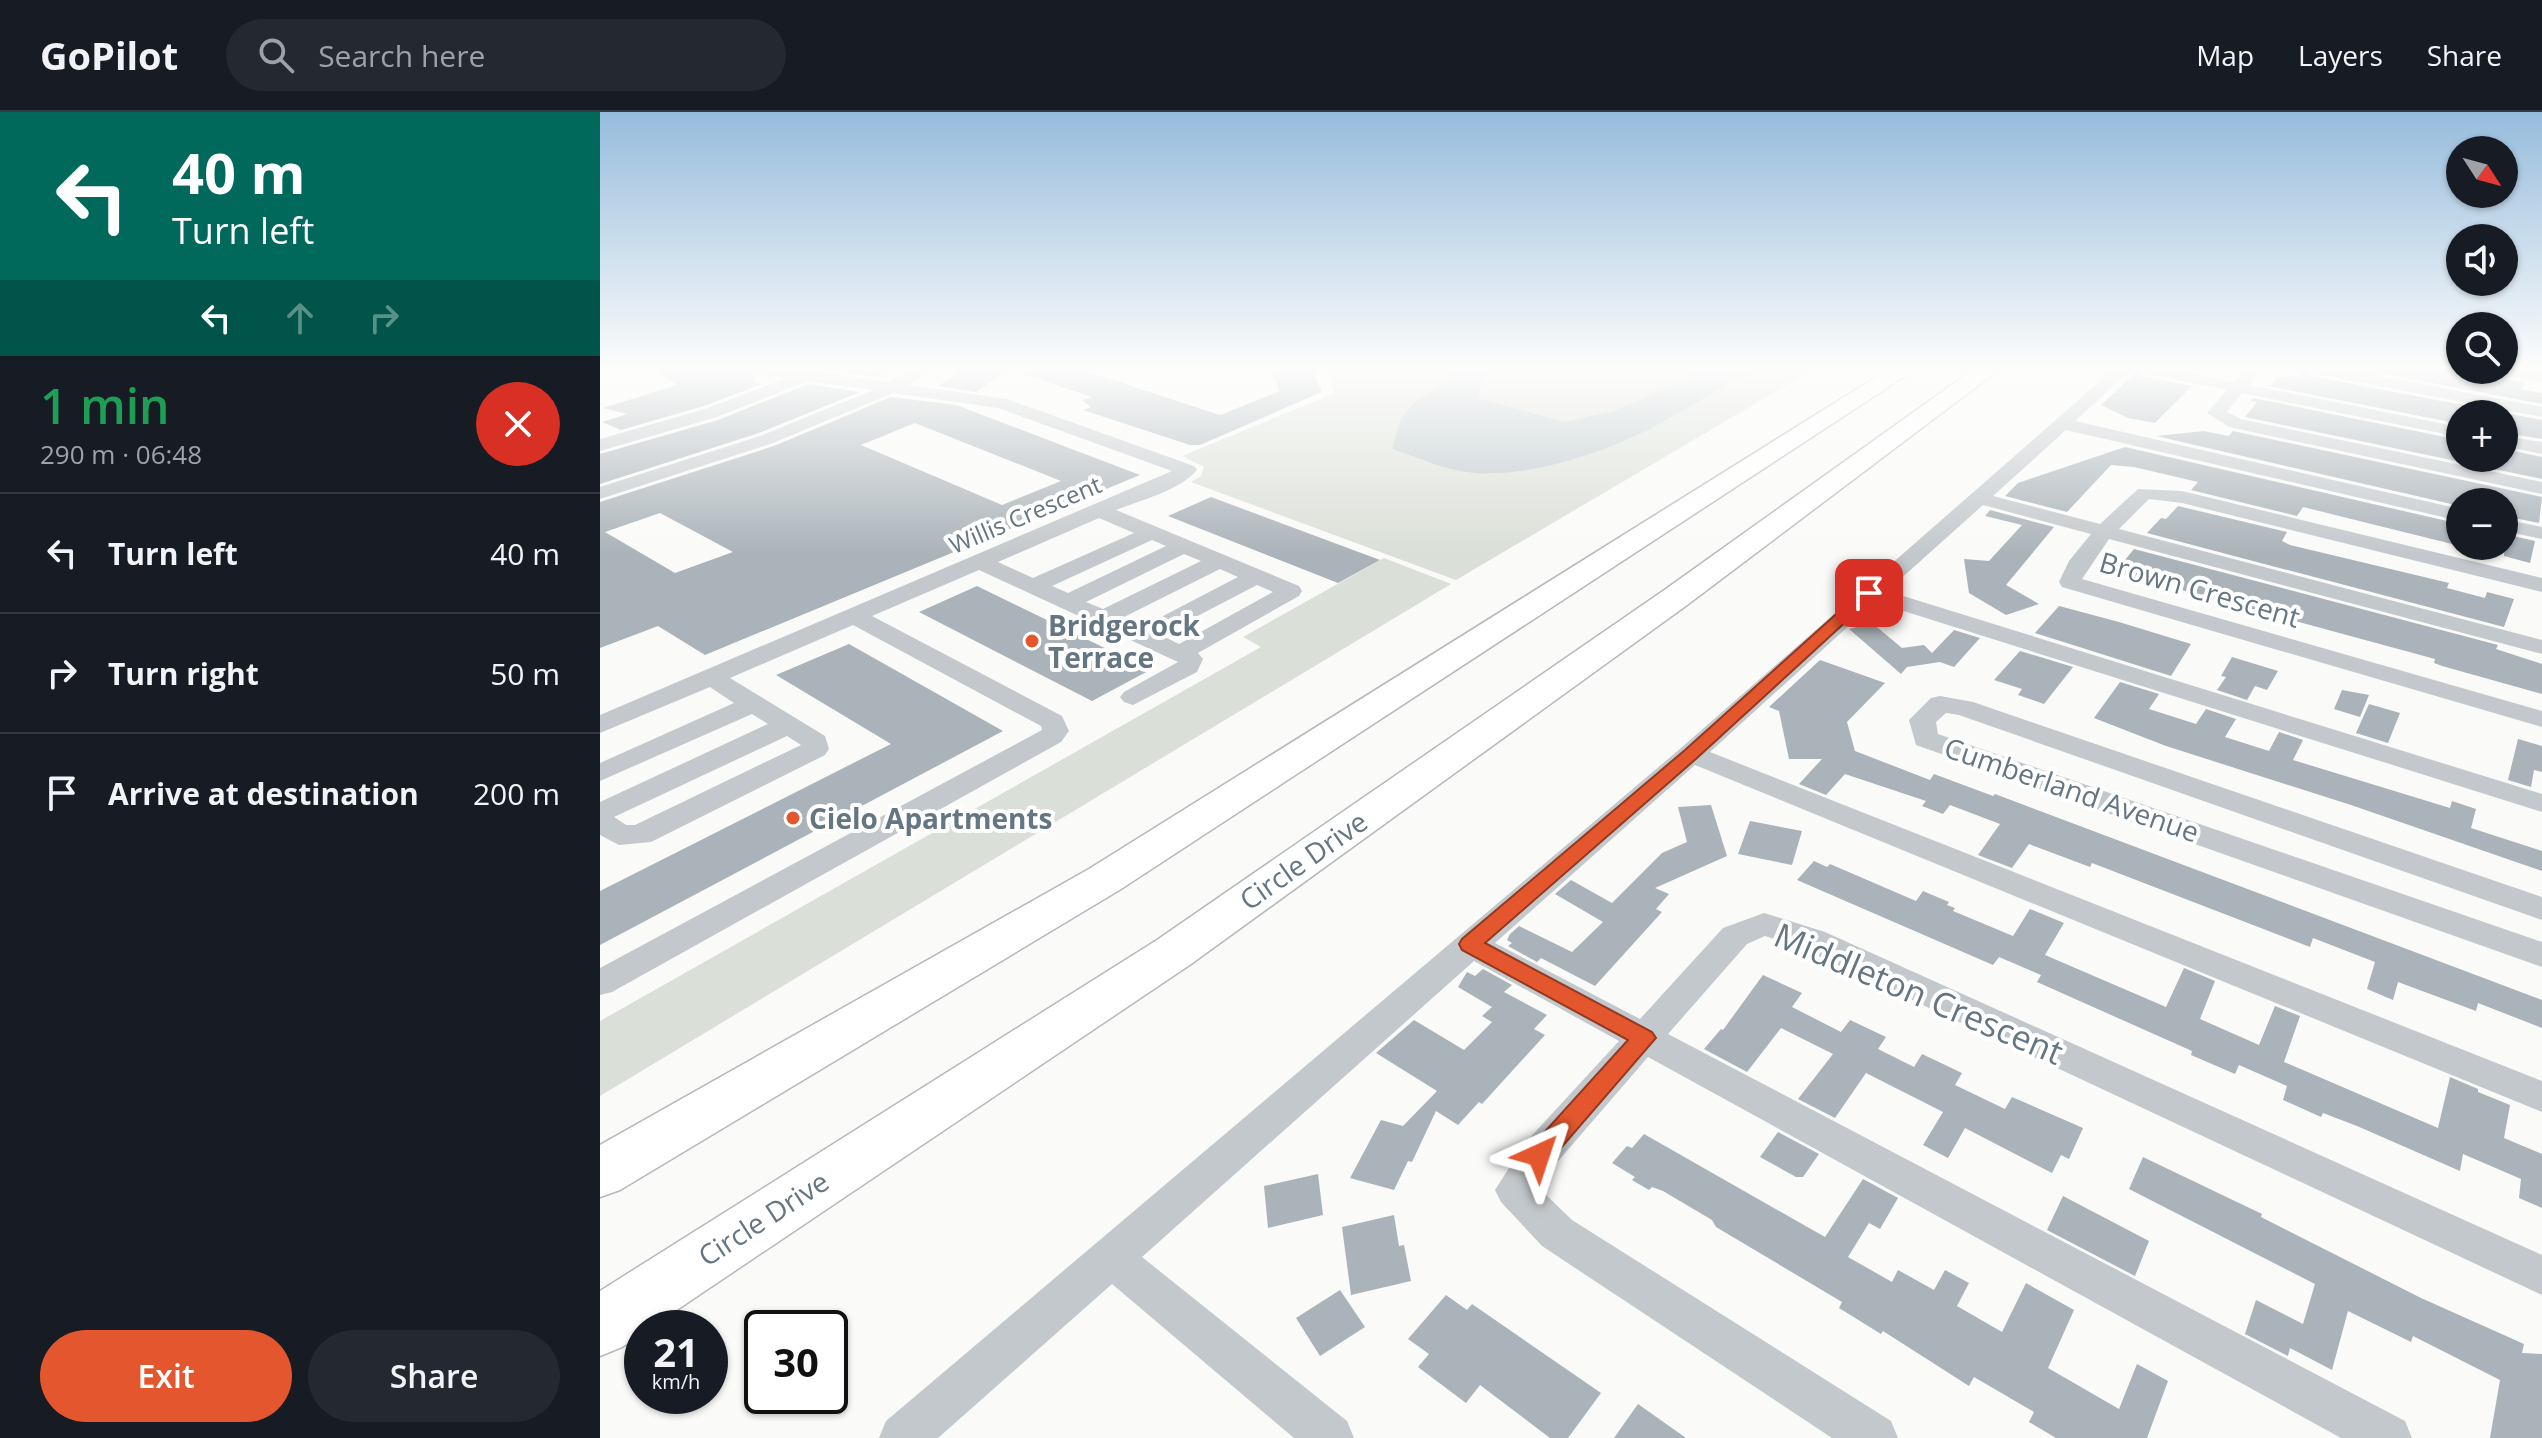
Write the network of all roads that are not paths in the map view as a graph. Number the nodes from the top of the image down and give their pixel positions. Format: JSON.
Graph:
{"nodes":[{"id":1,"x":653,"y":431,"type":"edge"},
{"id":2,"x":793,"y":431,"type":"edge"},
{"id":3,"x":1083,"y":431,"type":"edge"},
{"id":4,"x":1808,"y":431,"type":"edge"},
{"id":5,"x":1904,"y":431,"type":"edge"},
{"id":6,"x":2055,"y":431,"type":"edge"},
{"id":7,"x":2093,"y":431,"type":"edge"},
{"id":8,"x":2272,"y":431,"type":"edge"},
{"id":9,"x":2518,"y":444,"type":"edge"},
{"id":10,"x":600,"y":447,"type":"edge"},
{"id":11,"x":2542,"y":448,"type":"edge"},
{"id":12,"x":653,"y":476,"type":"junction"},
{"id":13,"x":2542,"y":488,"type":"edge"},
{"id":14,"x":600,"y":493,"type":"edge"},
{"id":15,"x":1978,"y":498,"type":"junction"},
{"id":16,"x":1100,"y":511,"type":"junction"},
{"id":17,"x":2446,"y":512,"type":"edge"},
{"id":18,"x":2518,"y":528,"type":"edge"},
{"id":19,"x":1153,"y":532,"type":"junction"},
{"id":20,"x":2107,"y":533,"type":"junction"},
{"id":21,"x":2542,"y":533,"type":"edge"},
{"id":22,"x":1185,"y":545,"type":"junction"},
{"id":23,"x":1221,"y":560,"type":"junction"},
{"id":24,"x":980,"y":562,"type":"junction"},
{"id":25,"x":1258,"y":575,"type":"junction"},
{"id":26,"x":2542,"y":585,"type":"edge"},
{"id":27,"x":1034,"y":586,"type":"junction"},
{"id":28,"x":1869,"y":593,"type":"junction"},
{"id":29,"x":1068,"y":602,"type":"junction"},
{"id":30,"x":854,"y":616,"type":"junction"},
{"id":31,"x":1104,"y":618,"type":"junction"},
{"id":32,"x":1142,"y":636,"type":"junction"},
{"id":33,"x":2542,"y":647,"type":"edge"},
{"id":34,"x":1180,"y":653,"type":"junction"},
{"id":35,"x":711,"y":677,"type":"junction"},
{"id":36,"x":1133,"y":697,"type":"dead end"},
{"id":37,"x":753,"y":704,"type":"junction"},
{"id":38,"x":2542,"y":719,"type":"edge"},
{"id":39,"x":600,"y":725,"type":"edge"},
{"id":40,"x":788,"y":725,"type":"junction"},
{"id":41,"x":1691,"y":754,"type":"junction"},
{"id":42,"x":600,"y":773,"type":"edge"},
{"id":43,"x":2542,"y":803,"type":"edge"},
{"id":44,"x":600,"y":813,"type":"edge"},
{"id":45,"x":600,"y":821,"type":"edge"},
{"id":46,"x":2542,"y":909,"type":"edge"},
{"id":47,"x":1470,"y":944,"type":"junction"},
{"id":48,"x":2542,"y":955,"type":"edge"},
{"id":49,"x":600,"y":983,"type":"edge"},
{"id":50,"x":1644,"y":1038,"type":"junction"},
{"id":51,"x":789,"y":1064,"type":"junction"},
{"id":52,"x":2542,"y":1097,"type":"edge"},
{"id":53,"x":897,"y":1130,"type":"junction"},
{"id":54,"x":600,"y":1165,"type":"edge"},
{"id":55,"x":600,"y":1173,"type":"edge"},
{"id":56,"x":1111,"y":1257,"type":"junction"},
{"id":57,"x":2542,"y":1276,"type":"edge"},
{"id":58,"x":600,"y":1326,"type":"edge"},
{"id":59,"x":600,"y":1334,"type":"edge"},
{"id":60,"x":903,"y":1438,"type":"edge"},
{"id":61,"x":1330,"y":1438,"type":"edge"},
{"id":62,"x":1874,"y":1438,"type":"edge"},
{"id":63,"x":2388,"y":1438,"type":"edge"}],
"edges":[{"from":1,"to":10,"type":"street"},
{"from":2,"to":12,"type":"street"},
{"from":3,"to":16,"type":"street","name":"Willis Crescent"},
{"from":4,"to":51,"type":"highway"},
{"from":5,"to":53,"type":"highway","name":"Circle Drive"},
{"from":6,"to":15,"type":"street"},
{"from":7,"to":17,"type":"street"},
{"from":8,"to":13,"type":"street"},
{"from":9,"to":11,"type":"street"},
{"from":10,"to":12,"type":"street"},
{"from":12,"to":14,"type":"street"},
{"from":15,"to":20,"type":"street"},
{"from":15,"to":28,"type":"street"},
{"from":16,"to":19,"type":"street"},
{"from":16,"to":24,"type":"street","name":"Willis Crescent"},
{"from":18,"to":21,"type":"street"},
{"from":19,"to":22,"type":"street"},
{"from":19,"to":27,"type":"street"},
{"from":20,"to":26,"type":"street","name":"Brown Crescent"},
{"from":20,"to":33,"type":"street"},
{"from":20,"to":38,"type":"street","name":"Brown Crescent"},
{"from":22,"to":23,"type":"street"},
{"from":22,"to":29,"type":"street"},
{"from":23,"to":25,"type":"street"},
{"from":23,"to":31,"type":"street"},
{"from":24,"to":27,"type":"street"},
{"from":24,"to":30,"type":"street","name":"Willis Crescent"},
{"from":25,"to":32,"type":"street"},
{"from":25,"to":34,"type":"street"},
{"from":27,"to":29,"type":"street"},
{"from":28,"to":41,"type":"street"},
{"from":28,"to":43,"type":"street"},
{"from":29,"to":31,"type":"street"},
{"from":30,"to":35,"type":"street","name":"Willis Crescent"},
{"from":30,"to":49,"type":"street"},
{"from":31,"to":32,"type":"street"},
{"from":32,"to":34,"type":"street"},
{"from":34,"to":36,"type":"street"},
{"from":35,"to":37,"type":"street"},
{"from":35,"to":39,"type":"street","name":"Willis Crescent"},
{"from":37,"to":40,"type":"street"},
{"from":37,"to":42,"type":"street"},
{"from":40,"to":44,"type":"street"},
{"from":40,"to":45,"type":"street"},
{"from":41,"to":47,"type":"street"},
{"from":41,"to":52,"type":"street"},
{"from":46,"to":48,"type":"street","name":"Cumberland Avenue"},
{"from":47,"to":50,"type":"street"},
{"from":47,"to":56,"type":"street"},
{"from":50,"to":57,"type":"street","name":"Middleton Crescent"},
{"from":50,"to":62,"type":"street","name":"Middleton Crescent"},
{"from":50,"to":63,"type":"street"},
{"from":51,"to":54,"type":"highway"},
{"from":51,"to":55,"type":"highway"},
{"from":53,"to":58,"type":"highway","name":"Circle Drive"},
{"from":53,"to":59,"type":"highway"},
{"from":56,"to":60,"type":"street"},
{"from":56,"to":61,"type":"street"}]}
